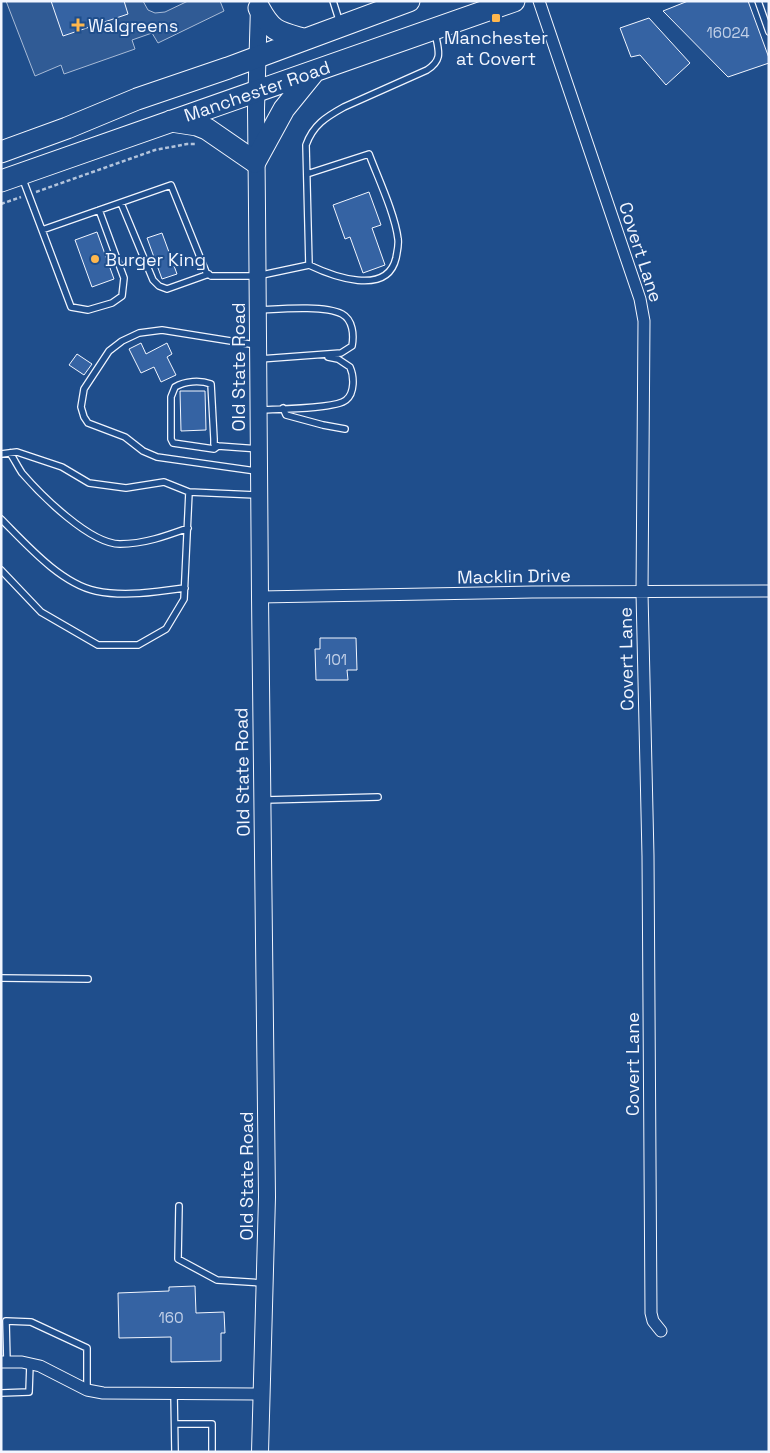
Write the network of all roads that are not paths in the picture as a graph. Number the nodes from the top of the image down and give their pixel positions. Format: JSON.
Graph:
{"nodes":[{"id":1,"x":333,"y":1,"type":"edge"},
{"id":2,"x":408,"y":1,"type":"edge"},
{"id":3,"x":514,"y":1,"type":"edge"},
{"id":4,"x":539,"y":1,"type":"edge"},
{"id":5,"x":758,"y":1,"type":"edge"},
{"id":6,"x":259,"y":5,"type":"edge"},
{"id":7,"x":341,"y":25,"type":"junction"},
{"id":8,"x":434,"y":30,"type":"junction"},
{"id":9,"x":769,"y":32,"type":"edge"},
{"id":10,"x":303,"y":39,"type":"junction"},
{"id":11,"x":257,"y":56,"type":"junction"},
{"id":12,"x":314,"y":72,"type":"junction"},
{"id":13,"x":256,"y":91,"type":"junction"},
{"id":14,"x":169,"y":121,"type":"junction"},
{"id":15,"x":1,"y":152,"type":"edge"},
{"id":16,"x":256,"y":162,"type":"junction"},
{"id":17,"x":307,"y":174,"type":"junction"},
{"id":18,"x":11,"y":177,"type":"edge"},
{"id":19,"x":121,"y":203,"type":"junction"},
{"id":20,"x":100,"y":210,"type":"junction"},
{"id":21,"x":42,"y":230,"type":"junction"},
{"id":22,"x":309,"y":265,"type":"junction"},
{"id":23,"x":209,"y":274,"type":"junction"},
{"id":24,"x":257,"y":276,"type":"junction"},
{"id":25,"x":258,"y":311,"type":"junction"},
{"id":26,"x":258,"y":352,"type":"junction"},
{"id":27,"x":321,"y":355,"type":"junction"},
{"id":28,"x":283,"y":408,"type":"junction"},
{"id":29,"x":258,"y":410,"type":"junction"},
{"id":30,"x":345,"y":429,"type":"dead end"},
{"id":31,"x":218,"y":446,"type":"junction"},
{"id":32,"x":259,"y":449,"type":"junction"},
{"id":33,"x":10,"y":453,"type":"junction"},
{"id":34,"x":1,"y":454,"type":"edge"},
{"id":35,"x":259,"y":472,"type":"junction"},
{"id":36,"x":190,"y":492,"type":"junction"},
{"id":37,"x":259,"y":495,"type":"junction"},
{"id":38,"x":1,"y":519,"type":"edge"},
{"id":39,"x":188,"y":528,"type":"junction"},
{"id":40,"x":1,"y":570,"type":"edge"},
{"id":41,"x":185,"y":588,"type":"junction"},
{"id":42,"x":769,"y":591,"type":"edge"},
{"id":43,"x":642,"y":592,"type":"junction"},
{"id":44,"x":260,"y":597,"type":"junction"},
{"id":45,"x":378,"y":797,"type":"dead end"},
{"id":46,"x":262,"y":800,"type":"junction"},
{"id":47,"x":1,"y":978,"type":"edge"},
{"id":48,"x":88,"y":979,"type":"dead end"},
{"id":49,"x":179,"y":1206,"type":"dead end"},
{"id":50,"x":265,"y":1283,"type":"junction"},
{"id":51,"x":661,"y":1331,"type":"dead end"},
{"id":52,"x":4,"y":1362,"type":"edge"},
{"id":53,"x":30,"y":1364,"type":"junction"},
{"id":54,"x":87,"y":1390,"type":"junction"},
{"id":55,"x":1,"y":1393,"type":"edge"},
{"id":56,"x":174,"y":1393,"type":"junction"},
{"id":57,"x":262,"y":1394,"type":"junction"},
{"id":58,"x":175,"y":1424,"type":"junction"},
{"id":59,"x":175,"y":1452,"type":"edge"},
{"id":60,"x":212,"y":1452,"type":"edge"},
{"id":61,"x":260,"y":1452,"type":"edge"}],
"edges":[{"from":1,"to":7,"type":"lane"},
{"from":2,"to":7,"type":"highway","name":"Manchester Road"},
{"from":3,"to":8,"type":"highway","name":"Manchester Road"},
{"from":4,"to":43,"type":"street","name":"Covert Lane"},
{"from":5,"to":9,"type":"lane"},
{"from":6,"to":10,"type":"highway"},
{"from":6,"to":11,"type":"street","name":"Old State Road"},
{"from":7,"to":10,"type":"highway","name":"Manchester Road"},
{"from":8,"to":12,"type":"highway","name":"Manchester Road"},
{"from":8,"to":17,"type":"lane"},
{"from":10,"to":11,"type":"highway","name":"Manchester Road"},
{"from":11,"to":13,"type":"street","name":"Old State Road"},
{"from":11,"to":15,"type":"highway","name":"Manchester Road"},
{"from":12,"to":13,"type":"highway","name":"Manchester Road"},
{"from":12,"to":16,"type":"highway"},
{"from":13,"to":14,"type":"highway","name":"Manchester Road"},
{"from":13,"to":16,"type":"street","name":"Old State Road"},
{"from":14,"to":16,"type":"highway"},
{"from":14,"to":18,"type":"highway","name":"Manchester Road"},
{"from":16,"to":24,"type":"street","name":"Old State Road"},
{"from":17,"to":22,"type":"lane"},
{"from":17,"to":22,"type":"lane"},
{"from":18,"to":21,"type":"lane"},
{"from":19,"to":20,"type":"lane"},
{"from":19,"to":23,"type":"lane"},
{"from":19,"to":23,"type":"lane"},
{"from":20,"to":21,"type":"lane"},
{"from":20,"to":21,"type":"lane"},
{"from":22,"to":24,"type":"lane"},
{"from":23,"to":24,"type":"lane"},
{"from":24,"to":25,"type":"street","name":"Old State Road"},
{"from":25,"to":26,"type":"street","name":"Old State Road"},
{"from":25,"to":27,"type":"lane"},
{"from":26,"to":27,"type":"lane"},
{"from":26,"to":29,"type":"street","name":"Old State Road"},
{"from":26,"to":35,"type":"lane"},
{"from":27,"to":28,"type":"lane"},
{"from":28,"to":29,"type":"lane"},
{"from":28,"to":30,"type":"lane"},
{"from":29,"to":32,"type":"street","name":"Old State Road"},
{"from":31,"to":31,"type":"lane"},
{"from":31,"to":32,"type":"lane"},
{"from":32,"to":35,"type":"street","name":"Old State Road"},
{"from":33,"to":34,"type":"lane"},
{"from":33,"to":36,"type":"lane"},
{"from":33,"to":39,"type":"lane"},
{"from":35,"to":37,"type":"street","name":"Old State Road"},
{"from":36,"to":37,"type":"lane"},
{"from":36,"to":39,"type":"lane"},
{"from":37,"to":44,"type":"street","name":"Old State Road"},
{"from":38,"to":41,"type":"lane"},
{"from":39,"to":41,"type":"lane"},
{"from":40,"to":41,"type":"lane"},
{"from":42,"to":43,"type":"street","name":"Macklin Drive"},
{"from":43,"to":44,"type":"street","name":"Macklin Drive"},
{"from":43,"to":51,"type":"street","name":"Covert Lane"},
{"from":44,"to":46,"type":"street","name":"Old State Road"},
{"from":45,"to":46,"type":"lane"},
{"from":46,"to":50,"type":"street","name":"Old State Road"},
{"from":47,"to":48,"type":"lane"},
{"from":49,"to":50,"type":"lane"},
{"from":50,"to":57,"type":"street","name":"Old State Road"},
{"from":52,"to":53,"type":"street"},
{"from":52,"to":54,"type":"lane"},
{"from":53,"to":54,"type":"street"},
{"from":53,"to":55,"type":"lane"},
{"from":54,"to":56,"type":"street"},
{"from":56,"to":57,"type":"street"},
{"from":56,"to":58,"type":"lane"},
{"from":57,"to":61,"type":"street","name":"Old State Road"},
{"from":58,"to":59,"type":"lane"},
{"from":58,"to":60,"type":"lane"}]}
